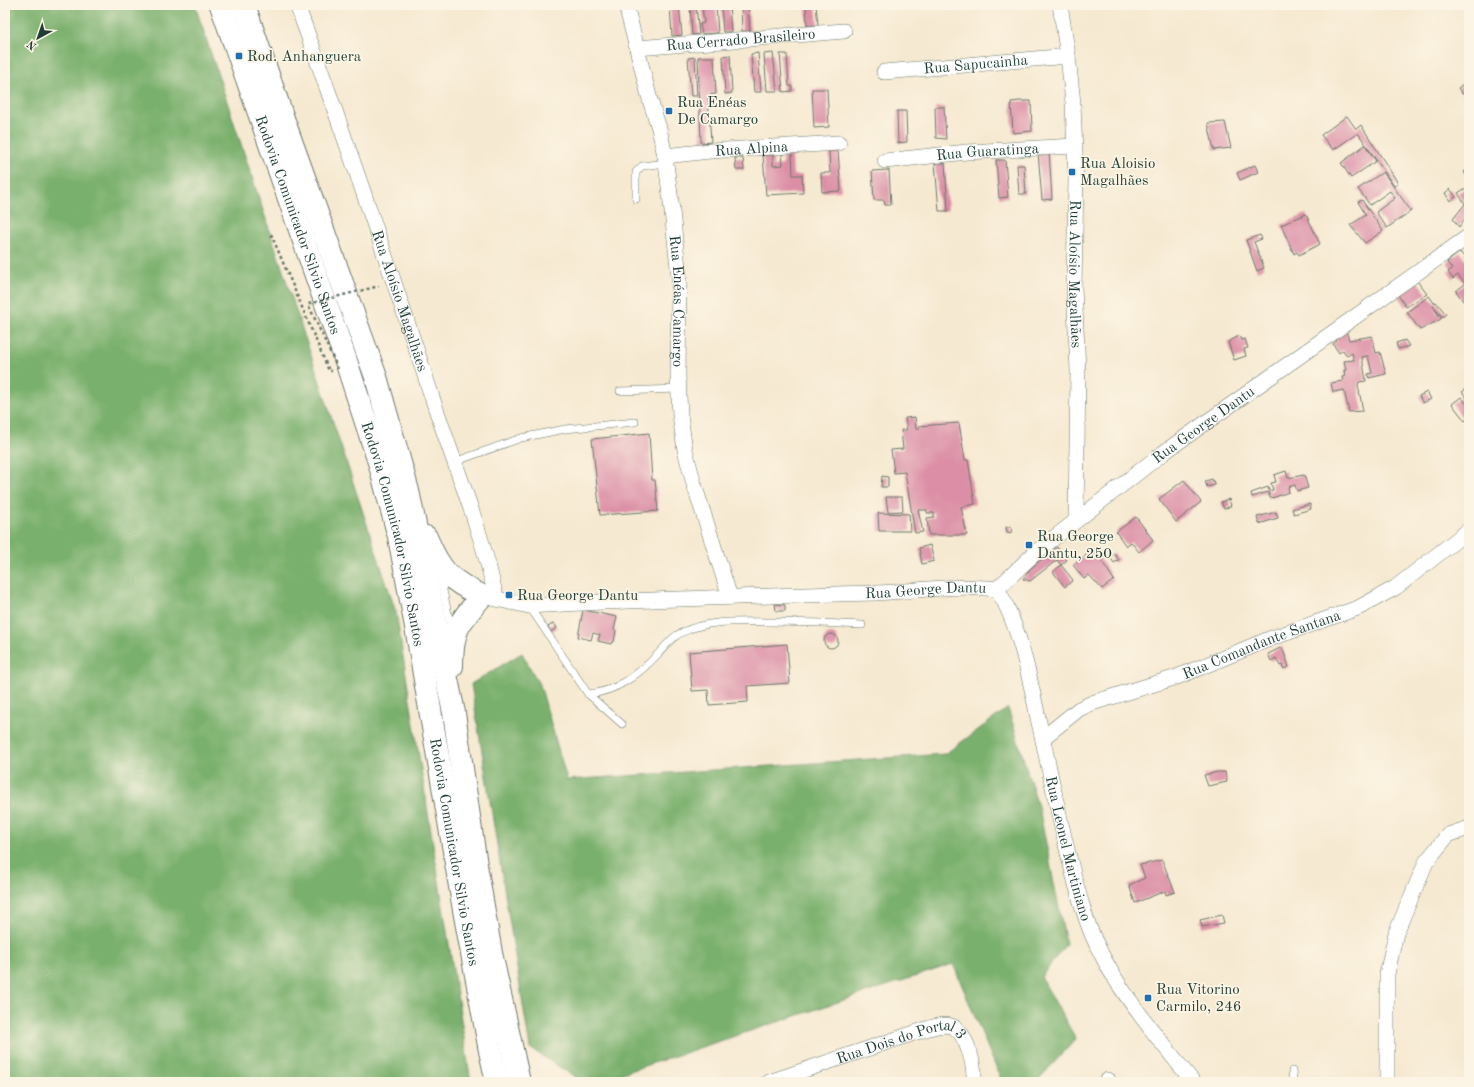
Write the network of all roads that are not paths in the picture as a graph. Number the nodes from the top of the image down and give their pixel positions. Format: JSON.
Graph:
{"nodes":[{"id":1,"x":221,"y":5,"type":"edge"},
{"id":2,"x":244,"y":5,"type":"edge"},
{"id":3,"x":297,"y":5,"type":"edge"},
{"id":4,"x":626,"y":5,"type":"edge"},
{"id":5,"x":1060,"y":5,"type":"edge"},
{"id":6,"x":844,"y":31,"type":"dead end"},
{"id":7,"x":637,"y":48,"type":"junction"},
{"id":8,"x":1068,"y":56,"type":"junction"},
{"id":9,"x":884,"y":72,"type":"dead end"},
{"id":10,"x":839,"y":143,"type":"dead end"},
{"id":11,"x":1075,"y":146,"type":"junction"},
{"id":12,"x":666,"y":159,"type":"junction"},
{"id":13,"x":893,"y":160,"type":"dead end"},
{"id":14,"x":636,"y":199,"type":"dead end"},
{"id":15,"x":1469,"y":236,"type":"edge"},
{"id":16,"x":679,"y":389,"type":"junction"},
{"id":17,"x":620,"y":391,"type":"dead end"},
{"id":18,"x":635,"y":422,"type":"dead end"},
{"id":19,"x":454,"y":462,"type":"junction"},
{"id":20,"x":408,"y":491,"type":"junction"},
{"id":21,"x":1076,"y":520,"type":"junction"},
{"id":22,"x":1469,"y":530,"type":"edge"},
{"id":23,"x":434,"y":557,"type":"junction"},
{"id":24,"x":997,"y":589,"type":"junction"},
{"id":25,"x":489,"y":597,"type":"junction"},
{"id":26,"x":730,"y":597,"type":"junction"},
{"id":27,"x":529,"y":606,"type":"junction"},
{"id":28,"x":862,"y":625,"type":"dead end"},
{"id":29,"x":452,"y":642,"type":"junction"},
{"id":30,"x":588,"y":694,"type":"junction"},
{"id":31,"x":454,"y":713,"type":"junction"},
{"id":32,"x":622,"y":724,"type":"dead end"},
{"id":33,"x":1042,"y":738,"type":"junction"},
{"id":34,"x":1469,"y":828,"type":"edge"},
{"id":35,"x":1292,"y":1071,"type":"dead end"},
{"id":36,"x":497,"y":1082,"type":"edge"},
{"id":37,"x":518,"y":1082,"type":"edge"},
{"id":38,"x":769,"y":1082,"type":"edge"},
{"id":39,"x":974,"y":1082,"type":"edge"},
{"id":40,"x":1194,"y":1082,"type":"edge"},
{"id":41,"x":1293,"y":1082,"type":"edge"},
{"id":42,"x":1387,"y":1082,"type":"edge"}],
"edges":[{"from":1,"to":36,"type":"highway","name":"Rodovia Comunicador Silvio Santos"},
{"from":2,"to":20,"type":"highway","name":"Rodovia Comunicador Silvio Santos"},
{"from":3,"to":19,"type":"street","name":"Rua Aloísio Magalhães"},
{"from":4,"to":7,"type":"street","name":"Rua Enéas Camargo"},
{"from":5,"to":8,"type":"street","name":"Rua Aloísio Magalhães"},
{"from":6,"to":7,"type":"street","name":"Rua Cerrado Brasileiro"},
{"from":7,"to":12,"type":"street","name":"Rua Enéas Camargo"},
{"from":8,"to":9,"type":"street","name":"Rua Sapucainha"},
{"from":8,"to":11,"type":"street","name":"Rua Aloísio Magalhães"},
{"from":10,"to":12,"type":"street","name":"Rua Alpina"},
{"from":11,"to":13,"type":"street","name":"Rua Guaratinga"},
{"from":11,"to":21,"type":"street","name":"Rua Aloísio Magalhães"},
{"from":12,"to":14,"type":"lane"},
{"from":12,"to":16,"type":"street","name":"Rua Enéas Camargo"},
{"from":15,"to":21,"type":"street","name":"Rua George Dantu"},
{"from":16,"to":17,"type":"lane"},
{"from":16,"to":26,"type":"street","name":"Rua Enéas Camargo"},
{"from":18,"to":19,"type":"lane"},
{"from":19,"to":25,"type":"street","name":"Rua Aloísio Magalhães"},
{"from":20,"to":23,"type":"highway"},
{"from":20,"to":31,"type":"highway","name":"Rodovia Comunicador Silvio Santos"},
{"from":21,"to":24,"type":"street","name":"Rua George Dantu"},
{"from":22,"to":33,"type":"street","name":"Rua Comandante Santana"},
{"from":23,"to":25,"type":"highway"},
{"from":23,"to":29,"type":"lane"},
{"from":24,"to":26,"type":"street","name":"Rua George Dantu"},
{"from":24,"to":33,"type":"street","name":"Rua Leonel Martiniano"},
{"from":25,"to":27,"type":"street","name":"Rua George Dantu"},
{"from":25,"to":29,"type":"highway"},
{"from":26,"to":27,"type":"street","name":"Rua George Dantu"},
{"from":27,"to":30,"type":"lane"},
{"from":28,"to":30,"type":"lane"},
{"from":29,"to":31,"type":"highway"},
{"from":30,"to":32,"type":"lane"},
{"from":31,"to":37,"type":"highway","name":"Rodovia Comunicador Silvio Santos"},
{"from":33,"to":40,"type":"street","name":"Rua Leonel Martiniano"},
{"from":34,"to":42,"type":"street"},
{"from":35,"to":41,"type":"lane"},
{"from":38,"to":39,"type":"street","name":"Rua Dois do Portal 3"}]}
